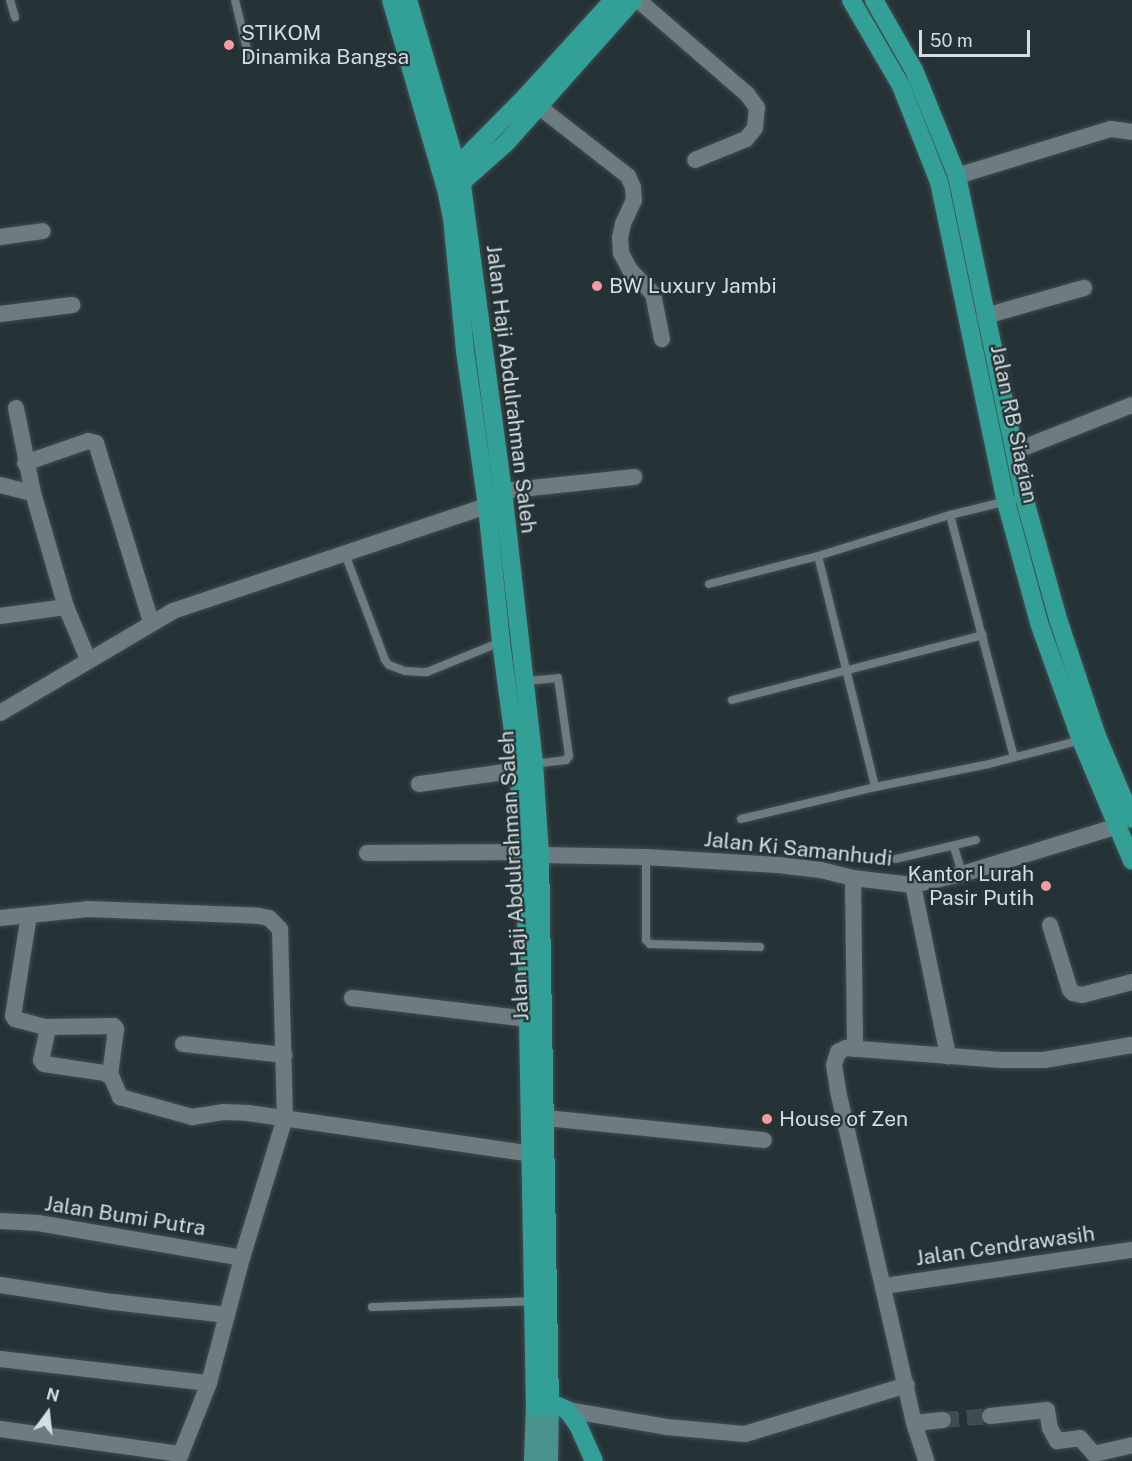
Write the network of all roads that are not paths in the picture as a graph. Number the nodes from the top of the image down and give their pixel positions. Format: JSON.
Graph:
{"nodes":[{"id":1,"x":10,"y":0,"type":"edge"},
{"id":2,"x":235,"y":0,"type":"edge"},
{"id":3,"x":391,"y":0,"type":"edge"},
{"id":4,"x":408,"y":0,"type":"edge"},
{"id":5,"x":613,"y":0,"type":"edge"},
{"id":6,"x":635,"y":0,"type":"edge"},
{"id":7,"x":851,"y":0,"type":"edge"},
{"id":8,"x":874,"y":0,"type":"edge"},
{"id":9,"x":15,"y":17,"type":"dead end"},
{"id":10,"x":249,"y":58,"type":"dead end"},
{"id":11,"x":538,"y":106,"type":"junction"},
{"id":12,"x":1132,"y":132,"type":"edge"},
{"id":13,"x":695,"y":160,"type":"dead end"},
{"id":14,"x":449,"y":169,"type":"junction"},
{"id":15,"x":957,"y":176,"type":"junction"},
{"id":16,"x":454,"y":189,"type":"junction"},
{"id":17,"x":43,"y":231,"type":"dead end"},
{"id":18,"x":0,"y":237,"type":"edge"},
{"id":19,"x":1084,"y":288,"type":"dead end"},
{"id":20,"x":72,"y":305,"type":"dead end"},
{"id":21,"x":0,"y":314,"type":"edge"},
{"id":22,"x":985,"y":316,"type":"junction"},
{"id":23,"x":662,"y":339,"type":"dead end"},
{"id":24,"x":1132,"y":405,"type":"edge"},
{"id":25,"x":16,"y":408,"type":"dead end"},
{"id":26,"x":1015,"y":451,"type":"junction"},
{"id":27,"x":25,"y":462,"type":"junction"},
{"id":28,"x":634,"y":477,"type":"dead end"},
{"id":29,"x":0,"y":484,"type":"edge"},
{"id":30,"x":502,"y":491,"type":"junction"},
{"id":31,"x":33,"y":494,"type":"junction"},
{"id":32,"x":1024,"y":497,"type":"junction"},
{"id":33,"x":1006,"y":502,"type":"junction"},
{"id":34,"x":487,"y":506,"type":"junction"},
{"id":35,"x":950,"y":515,"type":"junction"},
{"id":36,"x":345,"y":554,"type":"junction"},
{"id":37,"x":818,"y":556,"type":"junction"},
{"id":38,"x":502,"y":561,"type":"junction"},
{"id":39,"x":709,"y":584,"type":"dead end"},
{"id":40,"x":66,"y":607,"type":"junction"},
{"id":41,"x":0,"y":616,"type":"edge"},
{"id":42,"x":151,"y":622,"type":"junction"},
{"id":43,"x":983,"y":635,"type":"junction"},
{"id":44,"x":501,"y":642,"type":"junction"},
{"id":45,"x":88,"y":659,"type":"junction"},
{"id":46,"x":845,"y":671,"type":"junction"},
{"id":47,"x":524,"y":681,"type":"junction"},
{"id":48,"x":732,"y":700,"type":"dead end"},
{"id":49,"x":0,"y":713,"type":"edge"},
{"id":50,"x":1081,"y":740,"type":"junction"},
{"id":51,"x":1014,"y":757,"type":"junction"},
{"id":52,"x":526,"y":767,"type":"junction"},
{"id":53,"x":420,"y":784,"type":"dead end"},
{"id":54,"x":875,"y":787,"type":"junction"},
{"id":55,"x":1130,"y":806,"type":"edge"},
{"id":56,"x":741,"y":819,"type":"dead end"},
{"id":57,"x":1115,"y":827,"type":"junction"},
{"id":58,"x":976,"y":840,"type":"dead end"},
{"id":59,"x":954,"y":847,"type":"junction"},
{"id":60,"x":367,"y":853,"type":"dead end"},
{"id":61,"x":532,"y":854,"type":"junction"},
{"id":62,"x":646,"y":857,"type":"junction"},
{"id":63,"x":896,"y":859,"type":"dead end"},
{"id":64,"x":1132,"y":861,"type":"edge"},
{"id":65,"x":962,"y":874,"type":"junction"},
{"id":66,"x":853,"y":878,"type":"junction"},
{"id":67,"x":913,"y":885,"type":"junction"},
{"id":68,"x":29,"y":915,"type":"junction"},
{"id":69,"x":0,"y":918,"type":"edge"},
{"id":70,"x":1050,"y":925,"type":"dead end"},
{"id":71,"x":760,"y":947,"type":"dead end"},
{"id":72,"x":1132,"y":982,"type":"edge"},
{"id":73,"x":352,"y":998,"type":"dead end"},
{"id":74,"x":527,"y":1019,"type":"junction"},
{"id":75,"x":47,"y":1027,"type":"junction"},
{"id":76,"x":183,"y":1044,"type":"dead end"},
{"id":77,"x":1132,"y":1045,"type":"edge"},
{"id":78,"x":855,"y":1049,"type":"junction"},
{"id":79,"x":284,"y":1055,"type":"junction"},
{"id":80,"x":948,"y":1056,"type":"junction"},
{"id":81,"x":110,"y":1076,"type":"junction"},
{"id":82,"x":285,"y":1118,"type":"junction"},
{"id":83,"x":546,"y":1118,"type":"junction"},
{"id":84,"x":764,"y":1140,"type":"dead end"},
{"id":85,"x":531,"y":1154,"type":"junction"},
{"id":86,"x":0,"y":1221,"type":"edge"},
{"id":87,"x":1132,"y":1250,"type":"edge"},
{"id":88,"x":242,"y":1258,"type":"junction"},
{"id":89,"x":0,"y":1285,"type":"edge"},
{"id":90,"x":884,"y":1286,"type":"junction"},
{"id":91,"x":533,"y":1301,"type":"junction"},
{"id":92,"x":372,"y":1306,"type":"dead end"},
{"id":93,"x":227,"y":1315,"type":"junction"},
{"id":94,"x":0,"y":1359,"type":"edge"},
{"id":95,"x":209,"y":1383,"type":"junction"},
{"id":96,"x":907,"y":1385,"type":"junction"},
{"id":97,"x":542,"y":1406,"type":"junction"},
{"id":98,"x":567,"y":1410,"type":"junction"},
{"id":99,"x":990,"y":1416,"type":"tunnel mouth"},
{"id":100,"x":943,"y":1420,"type":"tunnel mouth"},
{"id":101,"x":914,"y":1423,"type":"junction"},
{"id":102,"x":0,"y":1429,"type":"edge"},
{"id":103,"x":1132,"y":1445,"type":"edge"},
{"id":104,"x":179,"y":1457,"type":"edge"},
{"id":105,"x":533,"y":1461,"type":"edge"},
{"id":106,"x":549,"y":1461,"type":"edge"},
{"id":107,"x":594,"y":1461,"type":"edge"},
{"id":108,"x":926,"y":1461,"type":"edge"}],
"edges":[{"from":1,"to":9,"type":"lane"},
{"from":2,"to":10,"type":"lane"},
{"from":3,"to":14,"type":"highway"},
{"from":4,"to":14,"type":"highway"},
{"from":5,"to":14,"type":"highway"},
{"from":6,"to":11,"type":"highway"},
{"from":6,"to":13,"type":"street"},
{"from":7,"to":33,"type":"highway","name":"Jalan RB Siagian"},
{"from":8,"to":15,"type":"highway","name":"Jalan RB Siagian"},
{"from":11,"to":16,"type":"highway"},
{"from":11,"to":23,"type":"street"},
{"from":12,"to":15,"type":"street"},
{"from":14,"to":16,"type":"highway"},
{"from":15,"to":22,"type":"highway","name":"Jalan RB Siagian"},
{"from":16,"to":30,"type":"highway","name":"Jalan Haji Abdulrahman Saleh"},
{"from":16,"to":34,"type":"highway","name":"Jalan Haji Abdulrahman Saleh"},
{"from":17,"to":18,"type":"street"},
{"from":19,"to":22,"type":"street"},
{"from":20,"to":21,"type":"street"},
{"from":22,"to":26,"type":"highway","name":"Jalan RB Siagian"},
{"from":24,"to":26,"type":"street"},
{"from":25,"to":27,"type":"street"},
{"from":26,"to":32,"type":"highway","name":"Jalan RB Siagian"},
{"from":27,"to":31,"type":"street"},
{"from":27,"to":42,"type":"street"},
{"from":28,"to":30,"type":"street"},
{"from":29,"to":31,"type":"street"},
{"from":30,"to":38,"type":"highway","name":"Jalan Haji Abdulrahman Saleh"},
{"from":31,"to":40,"type":"street"},
{"from":32,"to":33,"type":"lane"},
{"from":32,"to":55,"type":"highway","name":"Jalan RB Siagian"},
{"from":33,"to":35,"type":"lane"},
{"from":33,"to":50,"type":"highway","name":"Jalan RB Siagian"},
{"from":34,"to":36,"type":"street"},
{"from":34,"to":38,"type":"highway","name":"Jalan Haji Abdulrahman Saleh"},
{"from":35,"to":37,"type":"lane"},
{"from":35,"to":43,"type":"lane"},
{"from":36,"to":42,"type":"street"},
{"from":36,"to":44,"type":"lane"},
{"from":37,"to":39,"type":"lane"},
{"from":37,"to":46,"type":"lane"},
{"from":38,"to":44,"type":"highway","name":"Jalan Haji Abdulrahman Saleh"},
{"from":38,"to":47,"type":"highway","name":"Jalan Haji Abdulrahman Saleh"},
{"from":40,"to":41,"type":"street"},
{"from":40,"to":45,"type":"street"},
{"from":42,"to":45,"type":"street"},
{"from":43,"to":46,"type":"lane"},
{"from":43,"to":51,"type":"lane"},
{"from":44,"to":52,"type":"highway","name":"Jalan Haji Abdulrahman Saleh"},
{"from":45,"to":49,"type":"street"},
{"from":46,"to":48,"type":"lane"},
{"from":46,"to":54,"type":"lane"},
{"from":47,"to":52,"type":"highway","name":"Jalan Haji Abdulrahman Saleh"},
{"from":47,"to":52,"type":"lane"},
{"from":50,"to":51,"type":"lane"},
{"from":50,"to":57,"type":"highway","name":"Jalan RB Siagian"},
{"from":51,"to":54,"type":"lane"},
{"from":52,"to":53,"type":"street"},
{"from":52,"to":61,"type":"highway","name":"Jalan Haji Abdulrahman Saleh"},
{"from":54,"to":56,"type":"lane"},
{"from":57,"to":64,"type":"highway","name":"Jalan RB Siagian"},
{"from":57,"to":65,"type":"street","name":"Jalan Ki Samanhudi"},
{"from":58,"to":59,"type":"lane"},
{"from":59,"to":63,"type":"lane"},
{"from":59,"to":65,"type":"lane"},
{"from":60,"to":61,"type":"street","name":"Jalan Ki Samanhudi"},
{"from":61,"to":62,"type":"street","name":"Jalan Ki Samanhudi"},
{"from":61,"to":74,"type":"highway","name":"Jalan Haji Abdulrahman Saleh"},
{"from":61,"to":83,"type":"highway","name":"Jalan Haji Abdulrahman Saleh"},
{"from":62,"to":66,"type":"street","name":"Jalan Ki Samanhudi"},
{"from":62,"to":71,"type":"lane"},
{"from":65,"to":67,"type":"street","name":"Jalan Ki Samanhudi"},
{"from":66,"to":67,"type":"street","name":"Jalan Ki Samanhudi"},
{"from":66,"to":78,"type":"street"},
{"from":67,"to":80,"type":"street"},
{"from":68,"to":69,"type":"street"},
{"from":68,"to":75,"type":"street"},
{"from":68,"to":79,"type":"street"},
{"from":70,"to":72,"type":"street"},
{"from":73,"to":74,"type":"street"},
{"from":74,"to":85,"type":"highway","name":"Jalan Haji Abdulrahman Saleh"},
{"from":75,"to":81,"type":"street"},
{"from":75,"to":81,"type":"street"},
{"from":76,"to":79,"type":"street"},
{"from":77,"to":80,"type":"street"},
{"from":78,"to":80,"type":"street"},
{"from":78,"to":90,"type":"street"},
{"from":79,"to":82,"type":"street"},
{"from":81,"to":82,"type":"street"},
{"from":82,"to":85,"type":"street"},
{"from":82,"to":88,"type":"street"},
{"from":83,"to":84,"type":"street"},
{"from":83,"to":97,"type":"highway","name":"Jalan Haji Abdulrahman Saleh"},
{"from":85,"to":91,"type":"highway","name":"Jalan Haji Abdulrahman Saleh"},
{"from":86,"to":88,"type":"street","name":"Jalan Bumi Putra"},
{"from":87,"to":90,"type":"street","name":"Jalan Cendrawasih"},
{"from":88,"to":93,"type":"street"},
{"from":89,"to":93,"type":"street"},
{"from":90,"to":96,"type":"street"},
{"from":91,"to":92,"type":"lane"},
{"from":91,"to":97,"type":"highway","name":"Jalan Haji Abdulrahman Saleh"},
{"from":93,"to":95,"type":"street"},
{"from":94,"to":95,"type":"street"},
{"from":95,"to":104,"type":"street"},
{"from":96,"to":98,"type":"street"},
{"from":96,"to":101,"type":"street"},
{"from":97,"to":98,"type":"highway"},
{"from":97,"to":105,"type":"main road","name":"Jalan Haji Abdulrahman Saleh"},
{"from":97,"to":106,"type":"main road","name":"Jalan Haji Abdulrahman Saleh"},
{"from":98,"to":107,"type":"highway"},
{"from":99,"to":103,"type":"street"},
{"from":100,"to":101,"type":"street"},
{"from":101,"to":108,"type":"street"},
{"from":102,"to":104,"type":"street"}]}
